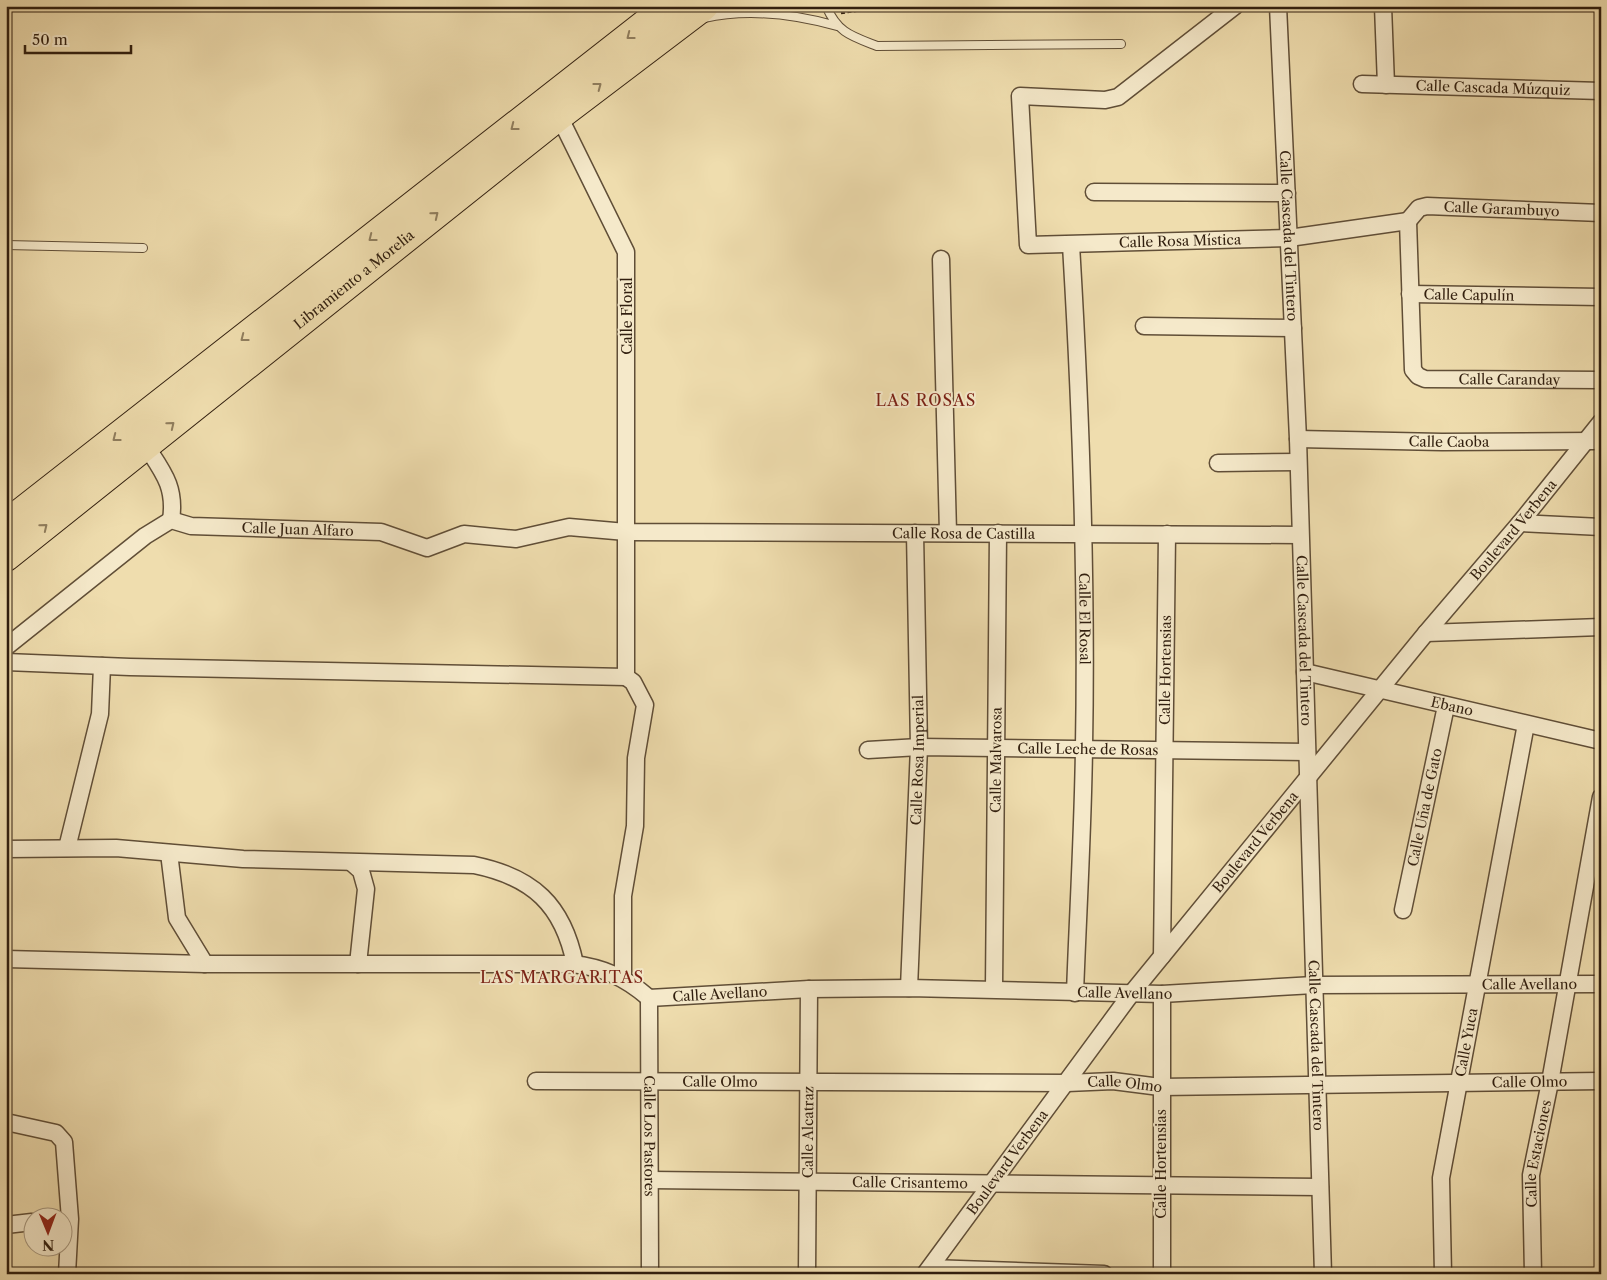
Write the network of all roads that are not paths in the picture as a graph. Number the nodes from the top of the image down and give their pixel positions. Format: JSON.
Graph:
{"nodes":[{"id":1,"x":704,"y":6,"type":"edge"},
{"id":2,"x":826,"y":6,"type":"edge"},
{"id":3,"x":1235,"y":6,"type":"edge"},
{"id":4,"x":1278,"y":6,"type":"edge"},
{"id":5,"x":1383,"y":6,"type":"edge"},
{"id":6,"x":675,"y":15,"type":"edge"},
{"id":7,"x":837,"y":26,"type":"junction"},
{"id":8,"x":1121,"y":44,"type":"dead end"},
{"id":9,"x":1362,"y":84,"type":"dead end"},
{"id":10,"x":1386,"y":85,"type":"junction"},
{"id":11,"x":1601,"y":90,"type":"edge"},
{"id":12,"x":559,"y":116,"type":"junction"},
{"id":13,"x":1094,"y":192,"type":"dead end"},
{"id":14,"x":1287,"y":193,"type":"junction"},
{"id":15,"x":1601,"y":213,"type":"edge"},
{"id":16,"x":1408,"y":221,"type":"junction"},
{"id":17,"x":1289,"y":238,"type":"junction"},
{"id":18,"x":6,"y":245,"type":"edge"},
{"id":19,"x":1071,"y":245,"type":"junction"},
{"id":20,"x":143,"y":248,"type":"dead end"},
{"id":21,"x":941,"y":260,"type":"dead end"},
{"id":22,"x":1410,"y":294,"type":"junction"},
{"id":23,"x":1601,"y":297,"type":"edge"},
{"id":24,"x":1144,"y":326,"type":"dead end"},
{"id":25,"x":1292,"y":328,"type":"junction"},
{"id":26,"x":1601,"y":380,"type":"edge"},
{"id":27,"x":1601,"y":422,"type":"edge"},
{"id":28,"x":1298,"y":439,"type":"junction"},
{"id":29,"x":1594,"y":440,"type":"edge"},
{"id":30,"x":146,"y":446,"type":"junction"},
{"id":31,"x":1298,"y":462,"type":"junction"},
{"id":32,"x":1218,"y":463,"type":"dead end"},
{"id":33,"x":171,"y":520,"type":"junction"},
{"id":34,"x":1520,"y":523,"type":"junction"},
{"id":35,"x":6,"y":524,"type":"edge"},
{"id":36,"x":1601,"y":527,"type":"edge"},
{"id":37,"x":626,"y":532,"type":"junction"},
{"id":38,"x":915,"y":533,"type":"junction"},
{"id":39,"x":948,"y":533,"type":"junction"},
{"id":40,"x":998,"y":534,"type":"junction"},
{"id":41,"x":1084,"y":534,"type":"junction"},
{"id":42,"x":1166,"y":534,"type":"junction"},
{"id":43,"x":1300,"y":535,"type":"junction"},
{"id":44,"x":6,"y":557,"type":"edge"},
{"id":45,"x":1601,"y":627,"type":"edge"},
{"id":46,"x":1426,"y":633,"type":"junction"},
{"id":47,"x":6,"y":647,"type":"edge"},
{"id":48,"x":6,"y":662,"type":"edge"},
{"id":49,"x":102,"y":666,"type":"junction"},
{"id":50,"x":1304,"y":672,"type":"junction"},
{"id":51,"x":626,"y":677,"type":"junction"},
{"id":52,"x":1380,"y":690,"type":"junction"},
{"id":53,"x":1446,"y":706,"type":"junction"},
{"id":54,"x":1526,"y":724,"type":"junction"},
{"id":55,"x":1601,"y":741,"type":"edge"},
{"id":56,"x":918,"y":747,"type":"junction"},
{"id":57,"x":996,"y":748,"type":"junction"},
{"id":58,"x":1084,"y":749,"type":"junction"},
{"id":59,"x":868,"y":750,"type":"dead end"},
{"id":60,"x":1164,"y":750,"type":"junction"},
{"id":61,"x":1307,"y":752,"type":"junction"},
{"id":62,"x":1308,"y":779,"type":"junction"},
{"id":63,"x":1601,"y":797,"type":"edge"},
{"id":64,"x":66,"y":848,"type":"junction"},
{"id":65,"x":6,"y":849,"type":"edge"},
{"id":66,"x":169,"y":853,"type":"junction"},
{"id":67,"x":352,"y":863,"type":"junction"},
{"id":68,"x":1403,"y":910,"type":"dead end"},
{"id":69,"x":1162,"y":956,"type":"junction"},
{"id":70,"x":6,"y":959,"type":"edge"},
{"id":71,"x":205,"y":964,"type":"junction"},
{"id":72,"x":358,"y":964,"type":"junction"},
{"id":73,"x":575,"y":964,"type":"junction"},
{"id":74,"x":623,"y":978,"type":"junction"},
{"id":75,"x":1475,"y":984,"type":"junction"},
{"id":76,"x":1568,"y":984,"type":"junction"},
{"id":77,"x":1601,"y":984,"type":"edge"},
{"id":78,"x":1314,"y":985,"type":"junction"},
{"id":79,"x":910,"y":988,"type":"junction"},
{"id":80,"x":994,"y":988,"type":"junction"},
{"id":81,"x":809,"y":989,"type":"junction"},
{"id":82,"x":1075,"y":993,"type":"junction"},
{"id":83,"x":1131,"y":994,"type":"junction"},
{"id":84,"x":1162,"y":994,"type":"junction"},
{"id":85,"x":649,"y":998,"type":"junction"},
{"id":86,"x":536,"y":1081,"type":"dead end"},
{"id":87,"x":808,"y":1081,"type":"junction"},
{"id":88,"x":1601,"y":1081,"type":"edge"},
{"id":89,"x":649,"y":1082,"type":"junction"},
{"id":90,"x":1550,"y":1082,"type":"junction"},
{"id":91,"x":1067,"y":1083,"type":"junction"},
{"id":92,"x":1458,"y":1083,"type":"junction"},
{"id":93,"x":1317,"y":1084,"type":"junction"},
{"id":94,"x":1160,"y":1087,"type":"junction"},
{"id":95,"x":6,"y":1122,"type":"edge"},
{"id":96,"x":650,"y":1180,"type":"junction"},
{"id":97,"x":808,"y":1181,"type":"junction"},
{"id":98,"x":992,"y":1184,"type":"junction"},
{"id":99,"x":1161,"y":1185,"type":"junction"},
{"id":100,"x":1320,"y":1187,"type":"junction"},
{"id":101,"x":66,"y":1208,"type":"edge"},
{"id":102,"x":22,"y":1223,"type":"edge"},
{"id":103,"x":6,"y":1225,"type":"edge"},
{"id":104,"x":67,"y":1258,"type":"edge"},
{"id":105,"x":928,"y":1271,"type":"edge"},
{"id":106,"x":67,"y":1274,"type":"edge"},
{"id":107,"x":650,"y":1274,"type":"edge"},
{"id":108,"x":807,"y":1274,"type":"edge"},
{"id":109,"x":1104,"y":1274,"type":"edge"},
{"id":110,"x":1162,"y":1274,"type":"edge"},
{"id":111,"x":1323,"y":1274,"type":"edge"},
{"id":112,"x":1443,"y":1274,"type":"edge"},
{"id":113,"x":1533,"y":1274,"type":"edge"}],
"edges":[{"from":1,"to":6,"type":"highway","name":"Libramiento a Morelia"},
{"from":2,"to":7,"type":"lane"},
{"from":3,"to":19,"type":"street","name":"Calle Rosa Mística"},
{"from":4,"to":14,"type":"street","name":"Calle Cascada del Tintero"},
{"from":5,"to":10,"type":"street"},
{"from":6,"to":7,"type":"lane"},
{"from":12,"to":6,"type":"highway","name":"Libramiento a Morelia","one_way":true},
{"from":6,"to":35,"type":"highway","name":"Libramiento a Morelia","one_way":true},
{"from":7,"to":8,"type":"lane"},
{"from":9,"to":10,"type":"street","name":"Calle Cascada Múzquiz"},
{"from":10,"to":11,"type":"street","name":"Calle Cascada Múzquiz"},
{"from":30,"to":12,"type":"highway","name":"Libramiento a Morelia","one_way":true},
{"from":12,"to":37,"type":"street","name":"Calle Floral"},
{"from":13,"to":14,"type":"street"},
{"from":14,"to":17,"type":"street","name":"Calle Cascada del Tintero"},
{"from":15,"to":16,"type":"street","name":"Calle Garambuyo"},
{"from":16,"to":17,"type":"street"},
{"from":16,"to":22,"type":"street","name":"Calle Capulín"},
{"from":17,"to":19,"type":"street","name":"Calle Rosa Mística"},
{"from":17,"to":25,"type":"street","name":"Calle Cascada del Tintero"},
{"from":18,"to":20,"type":"lane"},
{"from":19,"to":41,"type":"street","name":"Calle El Rosal"},
{"from":21,"to":39,"type":"street"},
{"from":22,"to":23,"type":"street","name":"Calle Capulín"},
{"from":22,"to":26,"type":"street","name":"Calle Caranday"},
{"from":24,"to":25,"type":"street"},
{"from":25,"to":28,"type":"street","name":"Calle Cascada del Tintero"},
{"from":27,"to":29,"type":"street","name":"Boulevard Verbena"},
{"from":28,"to":29,"type":"street","name":"Calle Caoba"},
{"from":28,"to":31,"type":"street","name":"Calle Cascada del Tintero"},
{"from":29,"to":34,"type":"street","name":"Boulevard Verbena"},
{"from":30,"to":33,"type":"street"},
{"from":44,"to":30,"type":"highway","name":"Libramiento a Morelia","one_way":true},
{"from":31,"to":32,"type":"street"},
{"from":31,"to":43,"type":"street","name":"Calle Cascada del Tintero"},
{"from":33,"to":37,"type":"street","name":"Calle Juan Alfaro"},
{"from":33,"to":47,"type":"street"},
{"from":34,"to":36,"type":"street"},
{"from":34,"to":46,"type":"street","name":"Boulevard Verbena"},
{"from":37,"to":38,"type":"street","name":"Calle Rosa de Castilla"},
{"from":37,"to":51,"type":"street","name":"Calle Floral"},
{"from":38,"to":39,"type":"street","name":"Calle Rosa de Castilla"},
{"from":38,"to":56,"type":"street","name":"Calle Rosa Imperial"},
{"from":39,"to":40,"type":"street","name":"Calle Rosa de Castilla"},
{"from":40,"to":41,"type":"street","name":"Calle Rosa de Castilla"},
{"from":40,"to":57,"type":"street","name":"Calle Malvarosa"},
{"from":41,"to":42,"type":"street","name":"Calle Rosa de Castilla"},
{"from":41,"to":58,"type":"street","name":"Calle El Rosal"},
{"from":42,"to":43,"type":"street","name":"Calle Rosa de Castilla"},
{"from":42,"to":60,"type":"street","name":"Calle Hortensias"},
{"from":43,"to":50,"type":"street","name":"Calle Cascada del Tintero"},
{"from":45,"to":46,"type":"street"},
{"from":46,"to":52,"type":"street","name":"Boulevard Verbena"},
{"from":48,"to":49,"type":"street"},
{"from":49,"to":51,"type":"street"},
{"from":49,"to":64,"type":"street"},
{"from":50,"to":52,"type":"street","name":"Ebano"},
{"from":50,"to":61,"type":"street","name":"Calle Cascada del Tintero"},
{"from":51,"to":74,"type":"street"},
{"from":52,"to":53,"type":"street","name":"Ebano"},
{"from":52,"to":62,"type":"street","name":"Boulevard Verbena"},
{"from":53,"to":54,"type":"street","name":"Ebano"},
{"from":53,"to":68,"type":"street","name":"Calle Uña de Gato"},
{"from":54,"to":55,"type":"street","name":"Ebano"},
{"from":54,"to":75,"type":"street","name":"Calle Yuca"},
{"from":56,"to":57,"type":"street","name":"Calle Leche de Rosas"},
{"from":56,"to":59,"type":"street","name":"Calle Leche de Rosas"},
{"from":56,"to":79,"type":"street","name":"Calle Rosa Imperial"},
{"from":57,"to":58,"type":"street","name":"Calle Leche de Rosas"},
{"from":57,"to":80,"type":"street","name":"Calle Malvarosa"},
{"from":58,"to":60,"type":"street","name":"Calle Leche de Rosas"},
{"from":58,"to":82,"type":"street","name":"Calle El Rosal"},
{"from":60,"to":61,"type":"street","name":"Calle Leche de Rosas"},
{"from":60,"to":69,"type":"street","name":"Calle Hortensias"},
{"from":61,"to":62,"type":"street","name":"Calle Cascada del Tintero"},
{"from":62,"to":69,"type":"street","name":"Boulevard Verbena"},
{"from":62,"to":78,"type":"street","name":"Calle Cascada del Tintero"},
{"from":63,"to":76,"type":"street","name":"Calle Estaciones"},
{"from":64,"to":65,"type":"street"},
{"from":64,"to":66,"type":"street"},
{"from":66,"to":67,"type":"street"},
{"from":66,"to":71,"type":"street"},
{"from":67,"to":72,"type":"street"},
{"from":67,"to":73,"type":"street"},
{"from":69,"to":83,"type":"street","name":"Boulevard Verbena"},
{"from":70,"to":71,"type":"street"},
{"from":71,"to":72,"type":"street"},
{"from":72,"to":73,"type":"street"},
{"from":73,"to":74,"type":"street"},
{"from":74,"to":85,"type":"street"},
{"from":75,"to":76,"type":"street","name":"Calle Avellano"},
{"from":75,"to":78,"type":"street","name":"Calle Avellano"},
{"from":75,"to":92,"type":"street","name":"Calle Yuca"},
{"from":76,"to":77,"type":"street","name":"Calle Avellano"},
{"from":76,"to":90,"type":"street","name":"Calle Estaciones"},
{"from":78,"to":84,"type":"street","name":"Calle Avellano"},
{"from":78,"to":93,"type":"street","name":"Calle Cascada del Tintero"},
{"from":79,"to":80,"type":"street","name":"Calle Avellano"},
{"from":79,"to":81,"type":"street","name":"Calle Avellano"},
{"from":80,"to":82,"type":"street","name":"Calle Avellano"},
{"from":81,"to":85,"type":"street","name":"Calle Avellano"},
{"from":81,"to":87,"type":"street","name":"Calle Alcatraz"},
{"from":82,"to":83,"type":"street","name":"Calle Avellano"},
{"from":83,"to":84,"type":"street","name":"Calle Avellano"},
{"from":83,"to":91,"type":"street","name":"Boulevard Verbena"},
{"from":84,"to":94,"type":"street","name":"Calle Hortensias"},
{"from":85,"to":89,"type":"street","name":"Calle Los Pastores"},
{"from":86,"to":89,"type":"street","name":"Calle Olmo"},
{"from":87,"to":89,"type":"street","name":"Calle Olmo"},
{"from":87,"to":91,"type":"street","name":"Calle Olmo"},
{"from":87,"to":97,"type":"street","name":"Calle Alcatraz"},
{"from":88,"to":90,"type":"street","name":"Calle Olmo"},
{"from":89,"to":96,"type":"street","name":"Calle Los Pastores"},
{"from":90,"to":92,"type":"street","name":"Calle Olmo"},
{"from":90,"to":113,"type":"street","name":"Calle Estaciones"},
{"from":91,"to":94,"type":"street","name":"Calle Olmo"},
{"from":91,"to":98,"type":"street","name":"Boulevard Verbena"},
{"from":92,"to":93,"type":"street","name":"Calle Olmo"},
{"from":92,"to":112,"type":"street","name":"Calle Yuca"},
{"from":93,"to":94,"type":"street","name":"Calle Olmo"},
{"from":93,"to":100,"type":"street","name":"Calle Cascada del Tintero"},
{"from":94,"to":99,"type":"street","name":"Calle Hortensias"},
{"from":95,"to":101,"type":"street"},
{"from":96,"to":97,"type":"street","name":"Calle Crisantemo"},
{"from":96,"to":107,"type":"street","name":"Calle Los Pastores"},
{"from":97,"to":98,"type":"street","name":"Calle Crisantemo"},
{"from":97,"to":108,"type":"street","name":"Calle Alcatraz"},
{"from":98,"to":99,"type":"street","name":"Calle Crisantemo"},
{"from":98,"to":105,"type":"street","name":"Boulevard Verbena"},
{"from":99,"to":100,"type":"street","name":"Calle Crisantemo"},
{"from":99,"to":110,"type":"street","name":"Calle Hortensias"},
{"from":100,"to":111,"type":"street","name":"Calle Cascada del Tintero"},
{"from":102,"to":103,"type":"street"},
{"from":104,"to":106,"type":"street"},
{"from":105,"to":109,"type":"street"}]}
